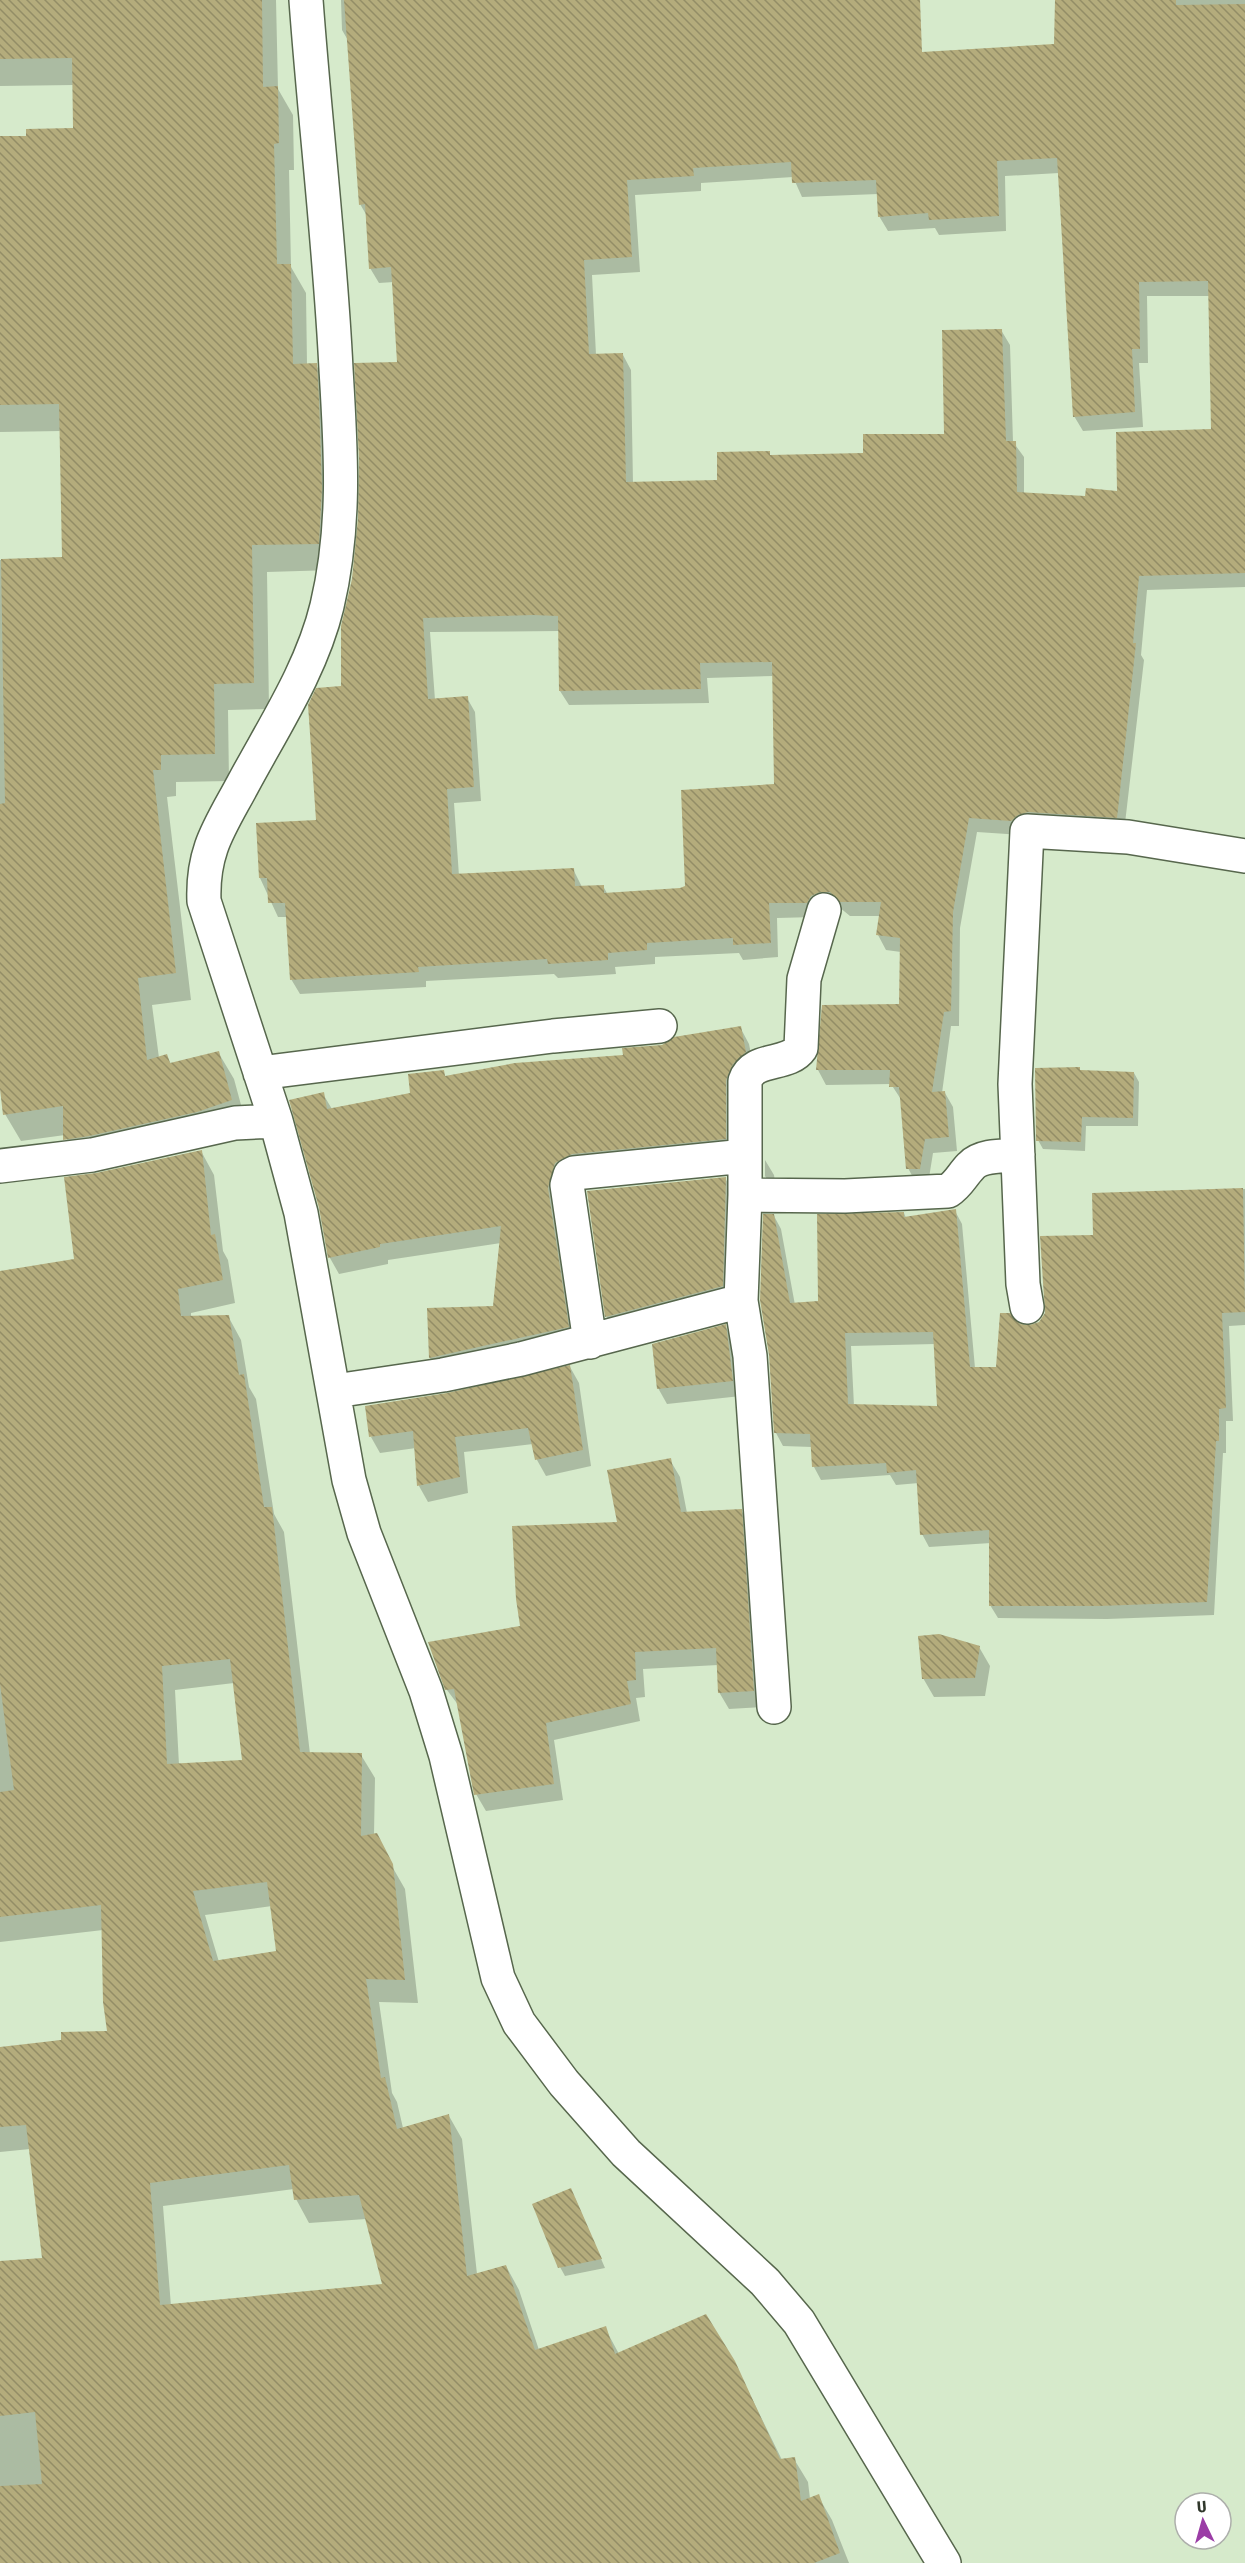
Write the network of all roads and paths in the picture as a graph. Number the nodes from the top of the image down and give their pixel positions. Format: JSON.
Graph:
{"nodes":[{"id":1,"x":306,"y":0,"type":"edge"},
{"id":2,"x":1245,"y":856,"type":"edge"},
{"id":3,"x":824,"y":910,"type":"dead end"},
{"id":4,"x":660,"y":1026,"type":"dead end"},
{"id":5,"x":260,"y":1073,"type":"junction"},
{"id":6,"x":276,"y":1121,"type":"junction"},
{"id":7,"x":1018,"y":1155,"type":"junction"},
{"id":8,"x":745,"y":1156,"type":"junction"},
{"id":9,"x":0,"y":1166,"type":"edge"},
{"id":10,"x":745,"y":1195,"type":"junction"},
{"id":11,"x":741,"y":1301,"type":"junction"},
{"id":12,"x":1027,"y":1307,"type":"dead end"},
{"id":13,"x":590,"y":1342,"type":"junction"},
{"id":14,"x":335,"y":1391,"type":"junction"},
{"id":15,"x":774,"y":1707,"type":"dead end"},
{"id":16,"x":944,"y":2563,"type":"edge"}],
"edges":[{"from":1,"to":5,"type":"street"},
{"from":2,"to":7,"type":"street"},
{"from":3,"to":8,"type":"street"},
{"from":4,"to":5,"type":"street"},
{"from":5,"to":6,"type":"street"},
{"from":6,"to":9,"type":"street"},
{"from":6,"to":14,"type":"street"},
{"from":7,"to":10,"type":"street"},
{"from":7,"to":12,"type":"street"},
{"from":8,"to":10,"type":"street"},
{"from":8,"to":13,"type":"street"},
{"from":10,"to":11,"type":"street"},
{"from":11,"to":13,"type":"street"},
{"from":11,"to":15,"type":"street"},
{"from":13,"to":14,"type":"street"},
{"from":14,"to":16,"type":"street"}]}
